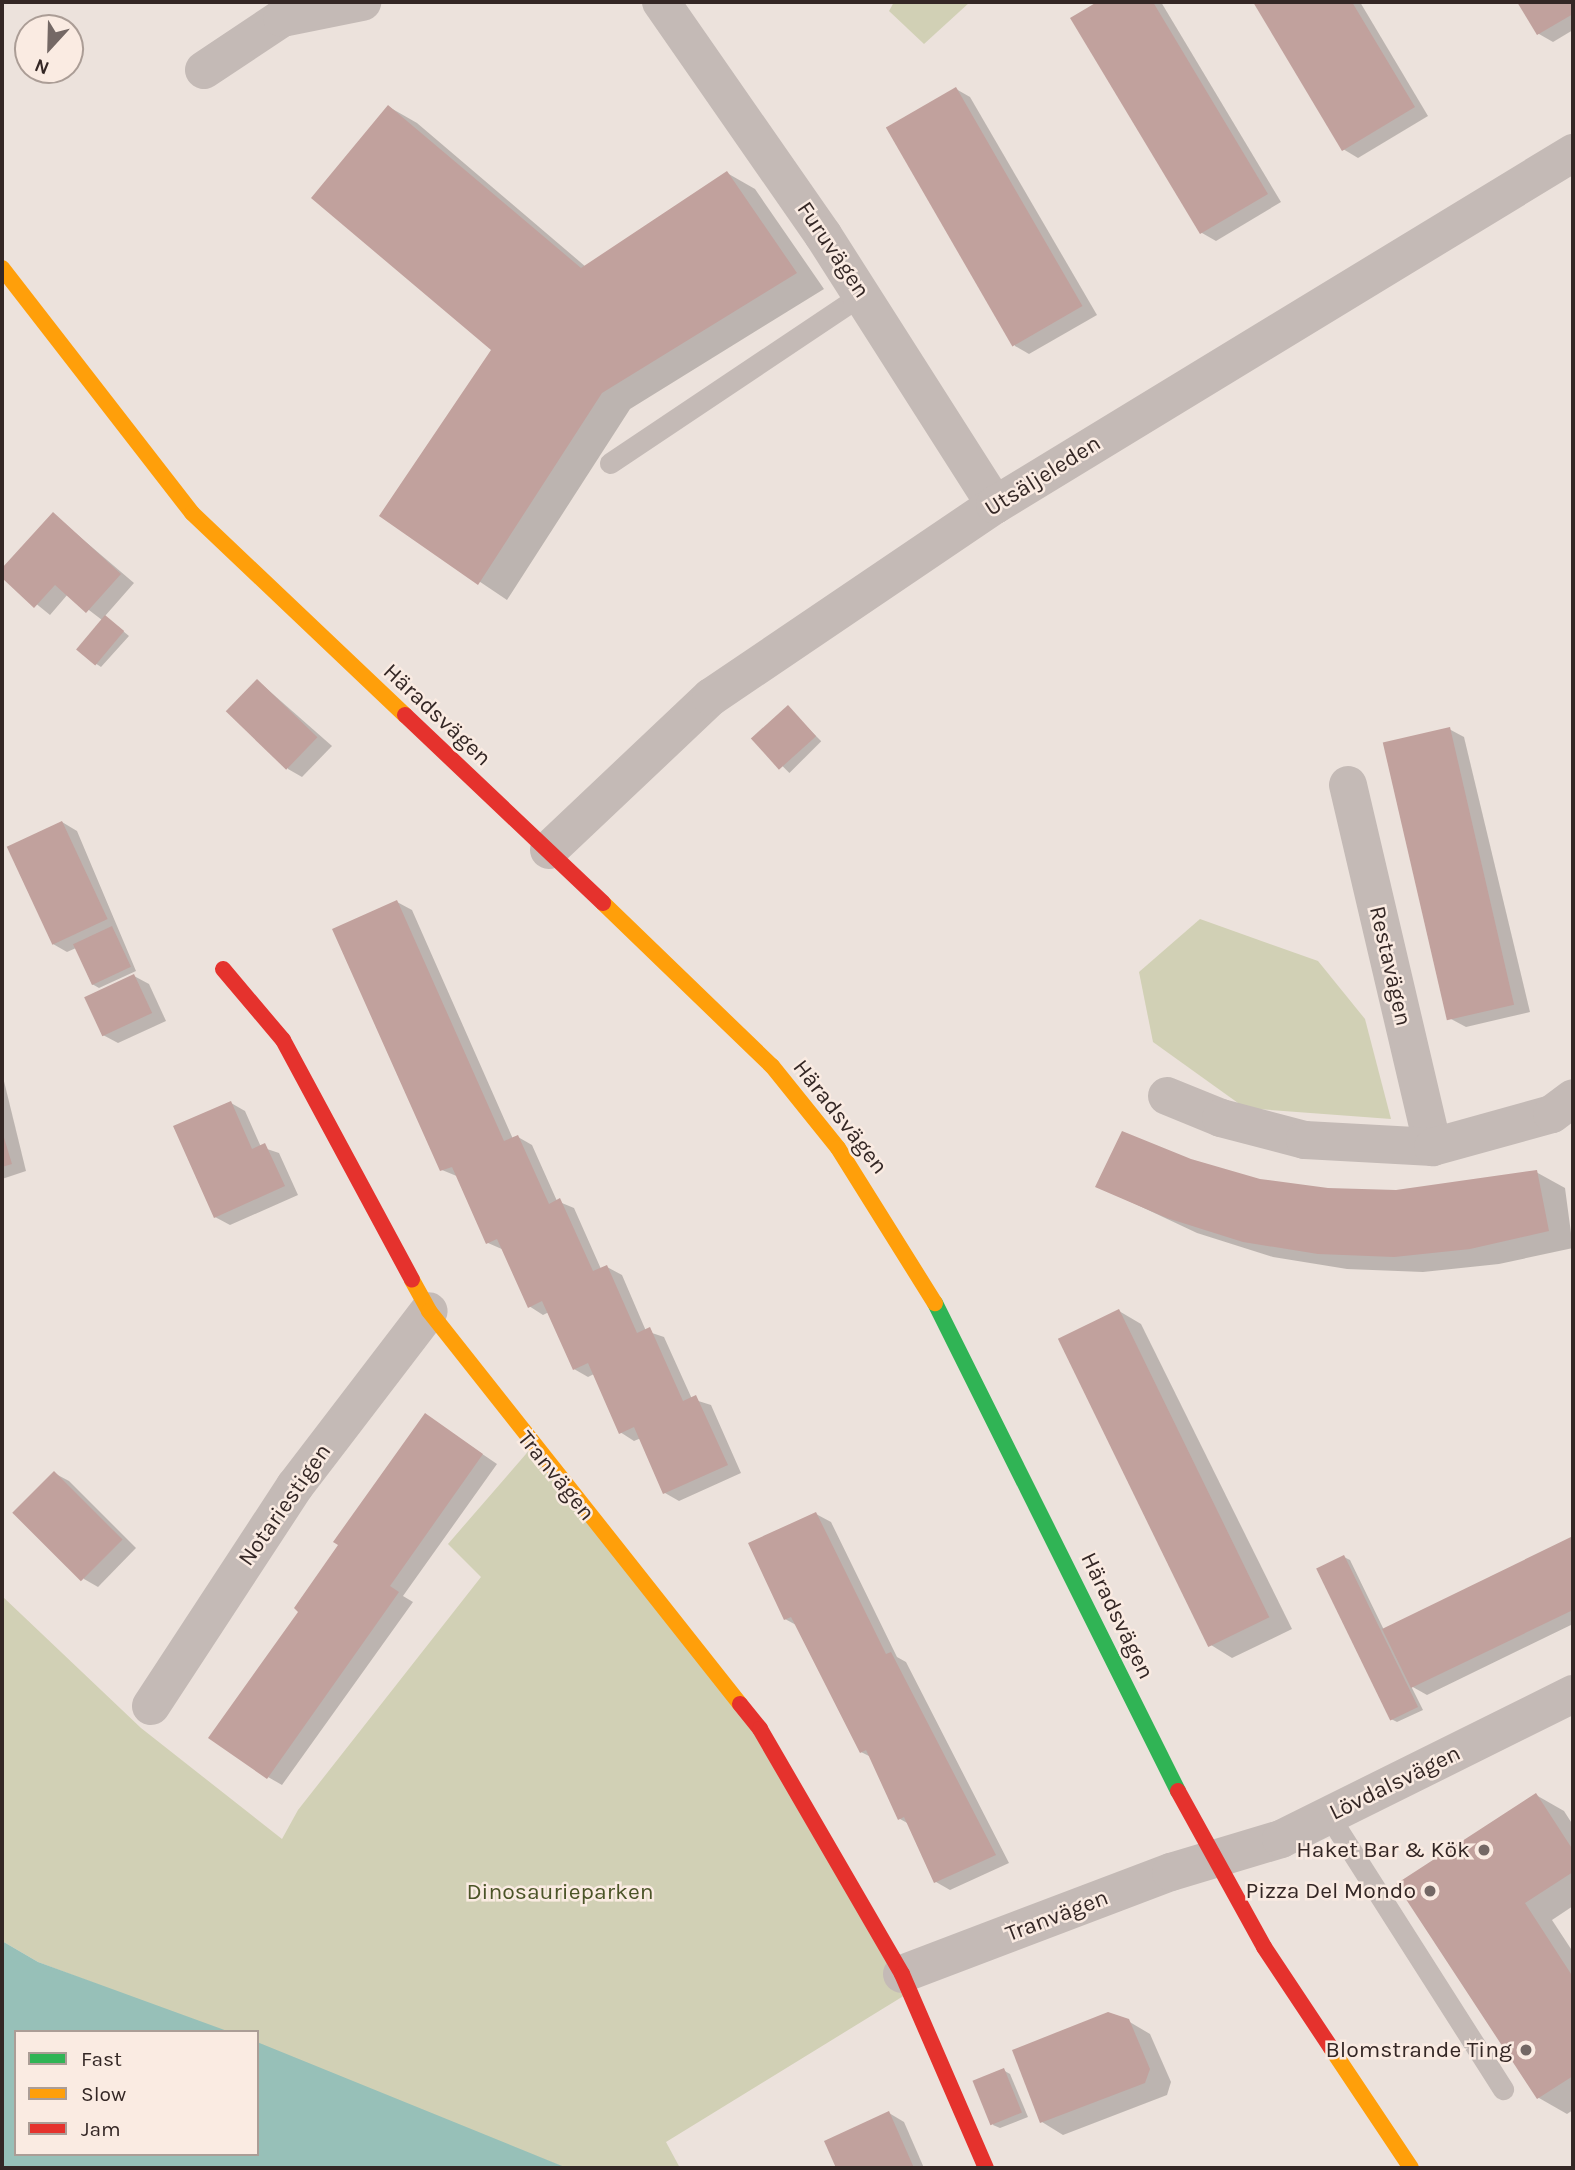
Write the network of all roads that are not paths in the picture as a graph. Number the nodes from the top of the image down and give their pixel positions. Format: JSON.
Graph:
{"nodes":[{"id":1,"x":362,"y":2,"type":"edge"},
{"id":2,"x":661,"y":2,"type":"edge"},
{"id":3,"x":204,"y":70,"type":"dead end"},
{"id":4,"x":1573,"y":153,"type":"edge"},
{"id":5,"x":2,"y":268,"type":"edge"},
{"id":6,"x":862,"y":294,"type":"junction"},
{"id":7,"x":610,"y":463,"type":"dead end"},
{"id":8,"x":995,"y":505,"type":"junction"},
{"id":9,"x":1348,"y":785,"type":"dead end"},
{"id":10,"x":549,"y":849,"type":"junction"},
{"id":11,"x":223,"y":969,"type":"dead end"},
{"id":12,"x":1167,"y":1096,"type":"dead end"},
{"id":13,"x":1573,"y":1098,"type":"edge"},
{"id":14,"x":1433,"y":1147,"type":"junction"},
{"id":15,"x":429,"y":1311,"type":"junction"},
{"id":16,"x":1573,"y":1694,"type":"edge"},
{"id":17,"x":151,"y":1706,"type":"dead end"},
{"id":18,"x":1329,"y":1816,"type":"junction"},
{"id":19,"x":1212,"y":1859,"type":"junction"},
{"id":20,"x":902,"y":1974,"type":"junction"},
{"id":21,"x":1503,"y":2090,"type":"dead end"},
{"id":22,"x":986,"y":2168,"type":"edge"},
{"id":23,"x":1411,"y":2168,"type":"edge"}],
"edges":[{"from":1,"to":3,"type":"street"},
{"from":2,"to":6,"type":"street","name":"Furuvägen"},
{"from":4,"to":8,"type":"street","name":"Utsäljeleden"},
{"from":5,"to":10,"type":"street","name":"Häradsvägen"},
{"from":6,"to":7,"type":"lane"},
{"from":6,"to":8,"type":"street","name":"Furuvägen"},
{"from":8,"to":10,"type":"street","name":"Utsäljeleden"},
{"from":9,"to":14,"type":"street","name":"Restavägen"},
{"from":10,"to":19,"type":"street","name":"Häradsvägen"},
{"from":11,"to":15,"type":"street","name":"Tranvägen"},
{"from":12,"to":14,"type":"street"},
{"from":13,"to":14,"type":"street"},
{"from":15,"to":17,"type":"street","name":"Notariestigen"},
{"from":15,"to":20,"type":"street","name":"Tranvägen"},
{"from":16,"to":18,"type":"street","name":"Lövdalsvägen"},
{"from":18,"to":19,"type":"street","name":"Lövdalsvägen"},
{"from":18,"to":21,"type":"lane"},
{"from":19,"to":20,"type":"street","name":"Tranvägen"},
{"from":19,"to":23,"type":"street","name":"Häradsvägen"},
{"from":20,"to":22,"type":"street","name":"Tranvägen"}]}
